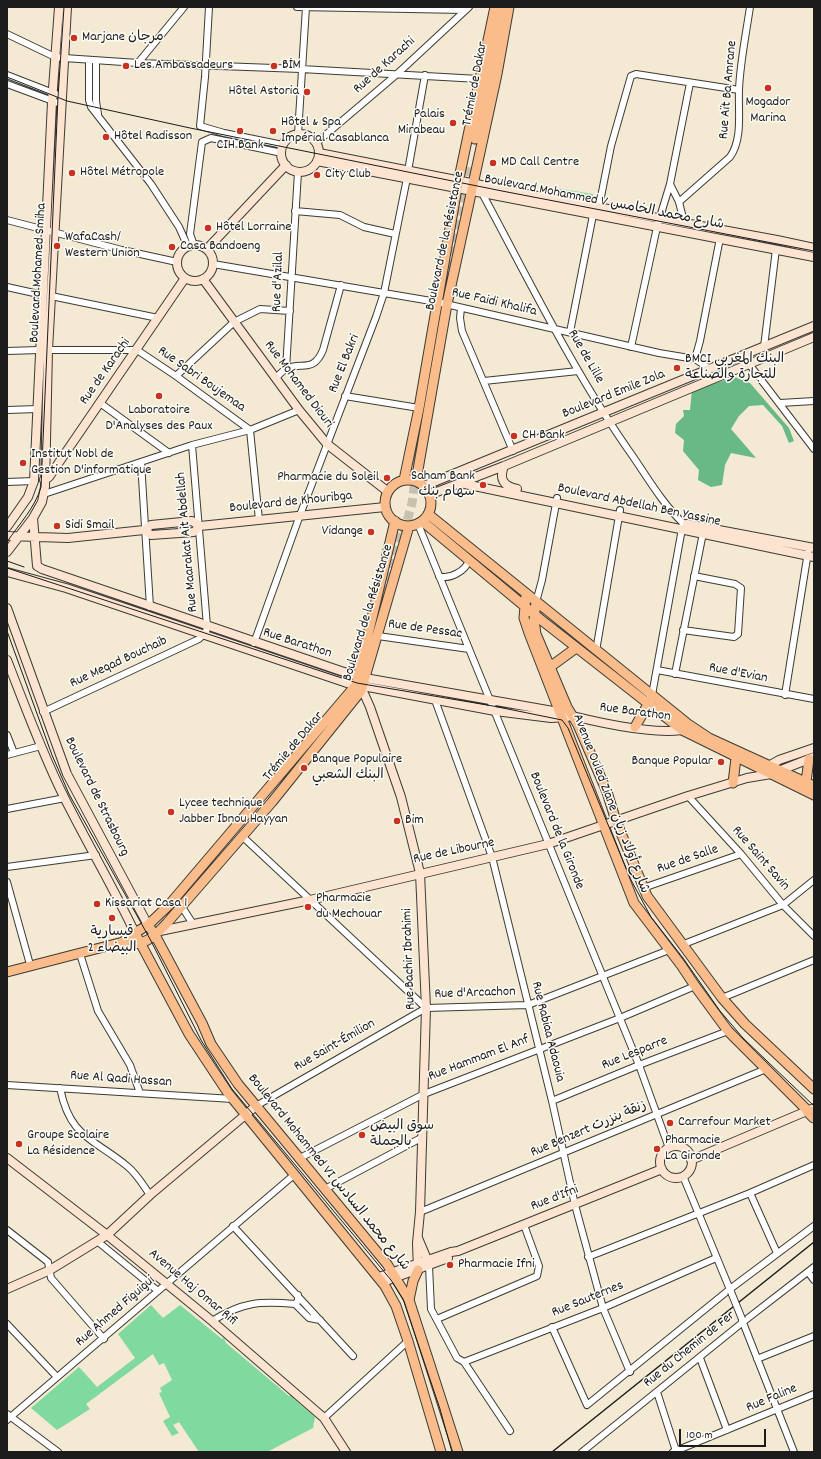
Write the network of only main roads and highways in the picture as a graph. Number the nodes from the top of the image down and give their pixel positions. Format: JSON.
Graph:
{"nodes":[{"id":1,"x":494,"y":7,"type":"edge"},
{"id":2,"x":502,"y":7,"type":"edge"},
{"id":3,"x":509,"y":7,"type":"edge"},
{"id":4,"x":404,"y":480,"type":"junction"},
{"id":5,"x":420,"y":484,"type":"junction"},
{"id":6,"x":419,"y":521,"type":"junction"},
{"id":7,"x":395,"y":522,"type":"junction"},
{"id":8,"x":526,"y":595,"type":"junction"},
{"id":9,"x":536,"y":602,"type":"junction"},
{"id":10,"x":524,"y":606,"type":"junction"},
{"id":11,"x":534,"y":614,"type":"junction"},
{"id":12,"x":576,"y":648,"type":"junction"},
{"id":13,"x":550,"y":667,"type":"junction"},
{"id":14,"x":361,"y":683,"type":"junction"},
{"id":15,"x":650,"y":699,"type":"junction"},
{"id":16,"x":340,"y":711,"type":"dead end"},
{"id":17,"x":635,"y":727,"type":"road end"},
{"id":18,"x":736,"y":758,"type":"junction"},
{"id":19,"x":812,"y":758,"type":"edge"},
{"id":20,"x":733,"y":783,"type":"road end"},
{"id":21,"x":810,"y":784,"type":"edge"},
{"id":22,"x":814,"y":795,"type":"edge"},
{"id":23,"x":176,"y":907,"type":"junction"},
{"id":24,"x":148,"y":925,"type":"junction"},
{"id":25,"x":135,"y":932,"type":"junction"},
{"id":26,"x":158,"y":933,"type":"junction"},
{"id":27,"x":123,"y":942,"type":"junction"},
{"id":28,"x":141,"y":944,"type":"junction"},
{"id":29,"x":33,"y":963,"type":"junction"},
{"id":30,"x":7,"y":967,"type":"edge"},
{"id":31,"x":7,"y":972,"type":"edge"},
{"id":32,"x":7,"y":978,"type":"edge"},
{"id":33,"x":814,"y":1089,"type":"edge"},
{"id":34,"x":812,"y":1112,"type":"edge"},
{"id":35,"x":418,"y":1267,"type":"road end"},
{"id":36,"x":409,"y":1300,"type":"junction"},
{"id":37,"x":441,"y":1452,"type":"edge"},
{"id":38,"x":458,"y":1452,"type":"edge"}],
"edges":[{"from":1,"to":4,"type":"main road","name":"Boulevard de la Résistance"},
{"from":2,"to":3,"type":"main road","name":"Trémie de Dakar"},
{"from":3,"to":5,"type":"main road","name":"Boulevard de la Résistance"},
{"from":4,"to":5,"type":"main road"},
{"from":4,"to":7,"type":"main road"},
{"from":5,"to":6,"type":"main road"},
{"from":6,"to":7,"type":"main road"},
{"from":6,"to":8,"type":"main road"},
{"from":6,"to":10,"type":"main road"},
{"from":6,"to":14,"type":"main road","name":"Boulevard de la Résistance"},
{"from":7,"to":14,"type":"main road","name":"Boulevard de la Résistance"},
{"from":8,"to":9,"type":"main road"},
{"from":8,"to":10,"type":"main road","name":"Avenue Ouled Ziane شارع أولاد زيان"},
{"from":9,"to":11,"type":"main road","name":"Avenue Ouled Ziane شارع أولاد زيان"},
{"from":9,"to":15,"type":"main road"},
{"from":10,"to":11,"type":"main road"},
{"from":10,"to":34,"type":"main road","name":"Avenue Ouled Ziane شارع أولاد زيان"},
{"from":11,"to":12,"type":"main road"},
{"from":11,"to":13,"type":"main road","name":"Avenue Ouled Ziane شارع أولاد زيان"},
{"from":12,"to":13,"type":"main road"},
{"from":12,"to":15,"type":"main road"},
{"from":13,"to":33,"type":"main road","name":"Avenue Ouled Ziane شارع أولاد زيان"},
{"from":14,"to":23,"type":"main road","name":"Boulevard de la Résistance"},
{"from":14,"to":23,"type":"main road","name":"Boulevard de la Résistance"},
{"from":15,"to":17,"type":"main road"},
{"from":15,"to":18,"type":"main road"},
{"from":15,"to":21,"type":"main road"},
{"from":16,"to":23,"type":"main road","name":"Trémie de Dakar"},
{"from":18,"to":20,"type":"main road"},
{"from":18,"to":22,"type":"main road"},
{"from":19,"to":21,"type":"main road"},
{"from":23,"to":24,"type":"main road","name":"Boulevard de la Résistance"},
{"from":23,"to":26,"type":"main road","name":"Boulevard de la Résistance"},
{"from":24,"to":25,"type":"main road","name":"Boulevard de la Résistance"},
{"from":24,"to":26,"type":"main road","name":"Boulevard Mohammed VI شارع محمد السادس"},
{"from":25,"to":27,"type":"main road","name":"Boulevard de la Résistance"},
{"from":25,"to":28,"type":"main road","name":"Boulevard Mohammed VI شارع محمد السادس"},
{"from":26,"to":28,"type":"main road","name":"Boulevard de la Résistance"},
{"from":26,"to":36,"type":"main road","name":"Boulevard Mohammed VI شارع محمد السادس"},
{"from":27,"to":28,"type":"main road","name":"Boulevard de la Résistance"},
{"from":27,"to":29,"type":"main road","name":"Boulevard de la Résistance"},
{"from":28,"to":37,"type":"main road","name":"Boulevard Mohammed VI شارع محمد السادس"},
{"from":29,"to":30,"type":"main road","name":"Boulevard de la Résistance"},
{"from":29,"to":31,"type":"main road"},
{"from":29,"to":32,"type":"main road","name":"Boulevard de la Résistance"},
{"from":35,"to":36,"type":"main road"},
{"from":36,"to":38,"type":"main road","name":"Boulevard Mohammed VI شارع محمد السادس"}]}
